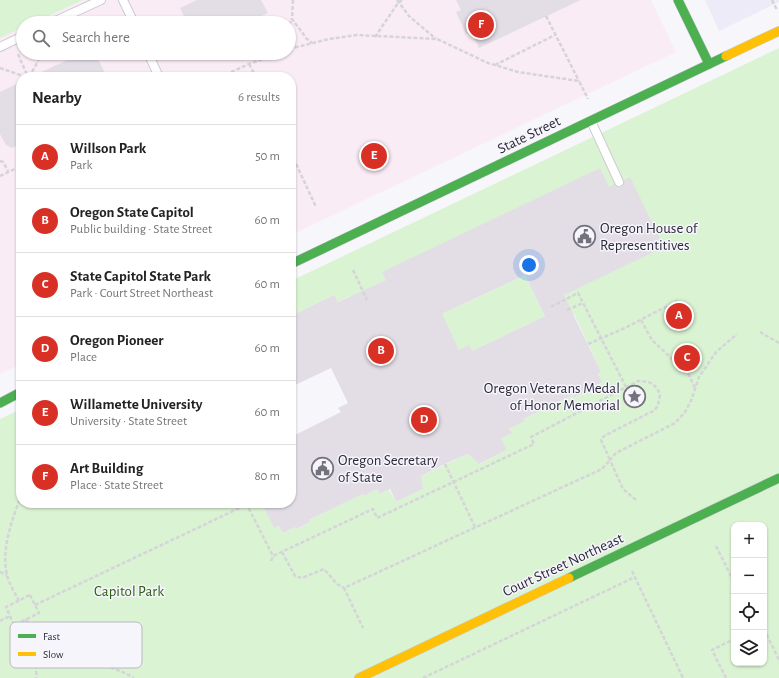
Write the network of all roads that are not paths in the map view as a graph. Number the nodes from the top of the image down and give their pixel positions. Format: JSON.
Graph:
{"nodes":[{"id":1,"x":101,"y":0,"type":"edge"},
{"id":2,"x":123,"y":0,"type":"edge"},
{"id":3,"x":678,"y":0,"type":"edge"},
{"id":4,"x":66,"y":16,"type":"edge"},
{"id":5,"x":131,"y":16,"type":"edge"},
{"id":6,"x":779,"y":30,"type":"edge"},
{"id":7,"x":16,"y":39,"type":"edge"},
{"id":8,"x":0,"y":47,"type":"edge"},
{"id":9,"x":151,"y":60,"type":"edge"},
{"id":10,"x":709,"y":64,"type":"junction"},
{"id":11,"x":157,"y":72,"type":"edge"},
{"id":12,"x":594,"y":119,"type":"junction"},
{"id":13,"x":619,"y":182,"type":"dead end"},
{"id":14,"x":296,"y":262,"type":"edge"},
{"id":15,"x":16,"y":394,"type":"edge"},
{"id":16,"x":0,"y":402,"type":"edge"},
{"id":17,"x":779,"y":478,"type":"edge"},
{"id":18,"x":359,"y":678,"type":"edge"}],
"edges":[{"from":1,"to":4,"type":"lane"},
{"from":2,"to":5,"type":"lane"},
{"from":3,"to":10,"type":"main road"},
{"from":6,"to":10,"type":"main road","name":"State Street"},
{"from":7,"to":8,"type":"lane"},
{"from":9,"to":11,"type":"lane"},
{"from":10,"to":12,"type":"main road","name":"State Street"},
{"from":12,"to":13,"type":"lane"},
{"from":12,"to":14,"type":"main road","name":"State Street"},
{"from":15,"to":16,"type":"main road"},
{"from":17,"to":18,"type":"main road","name":"Court Street Northeast"}]}
